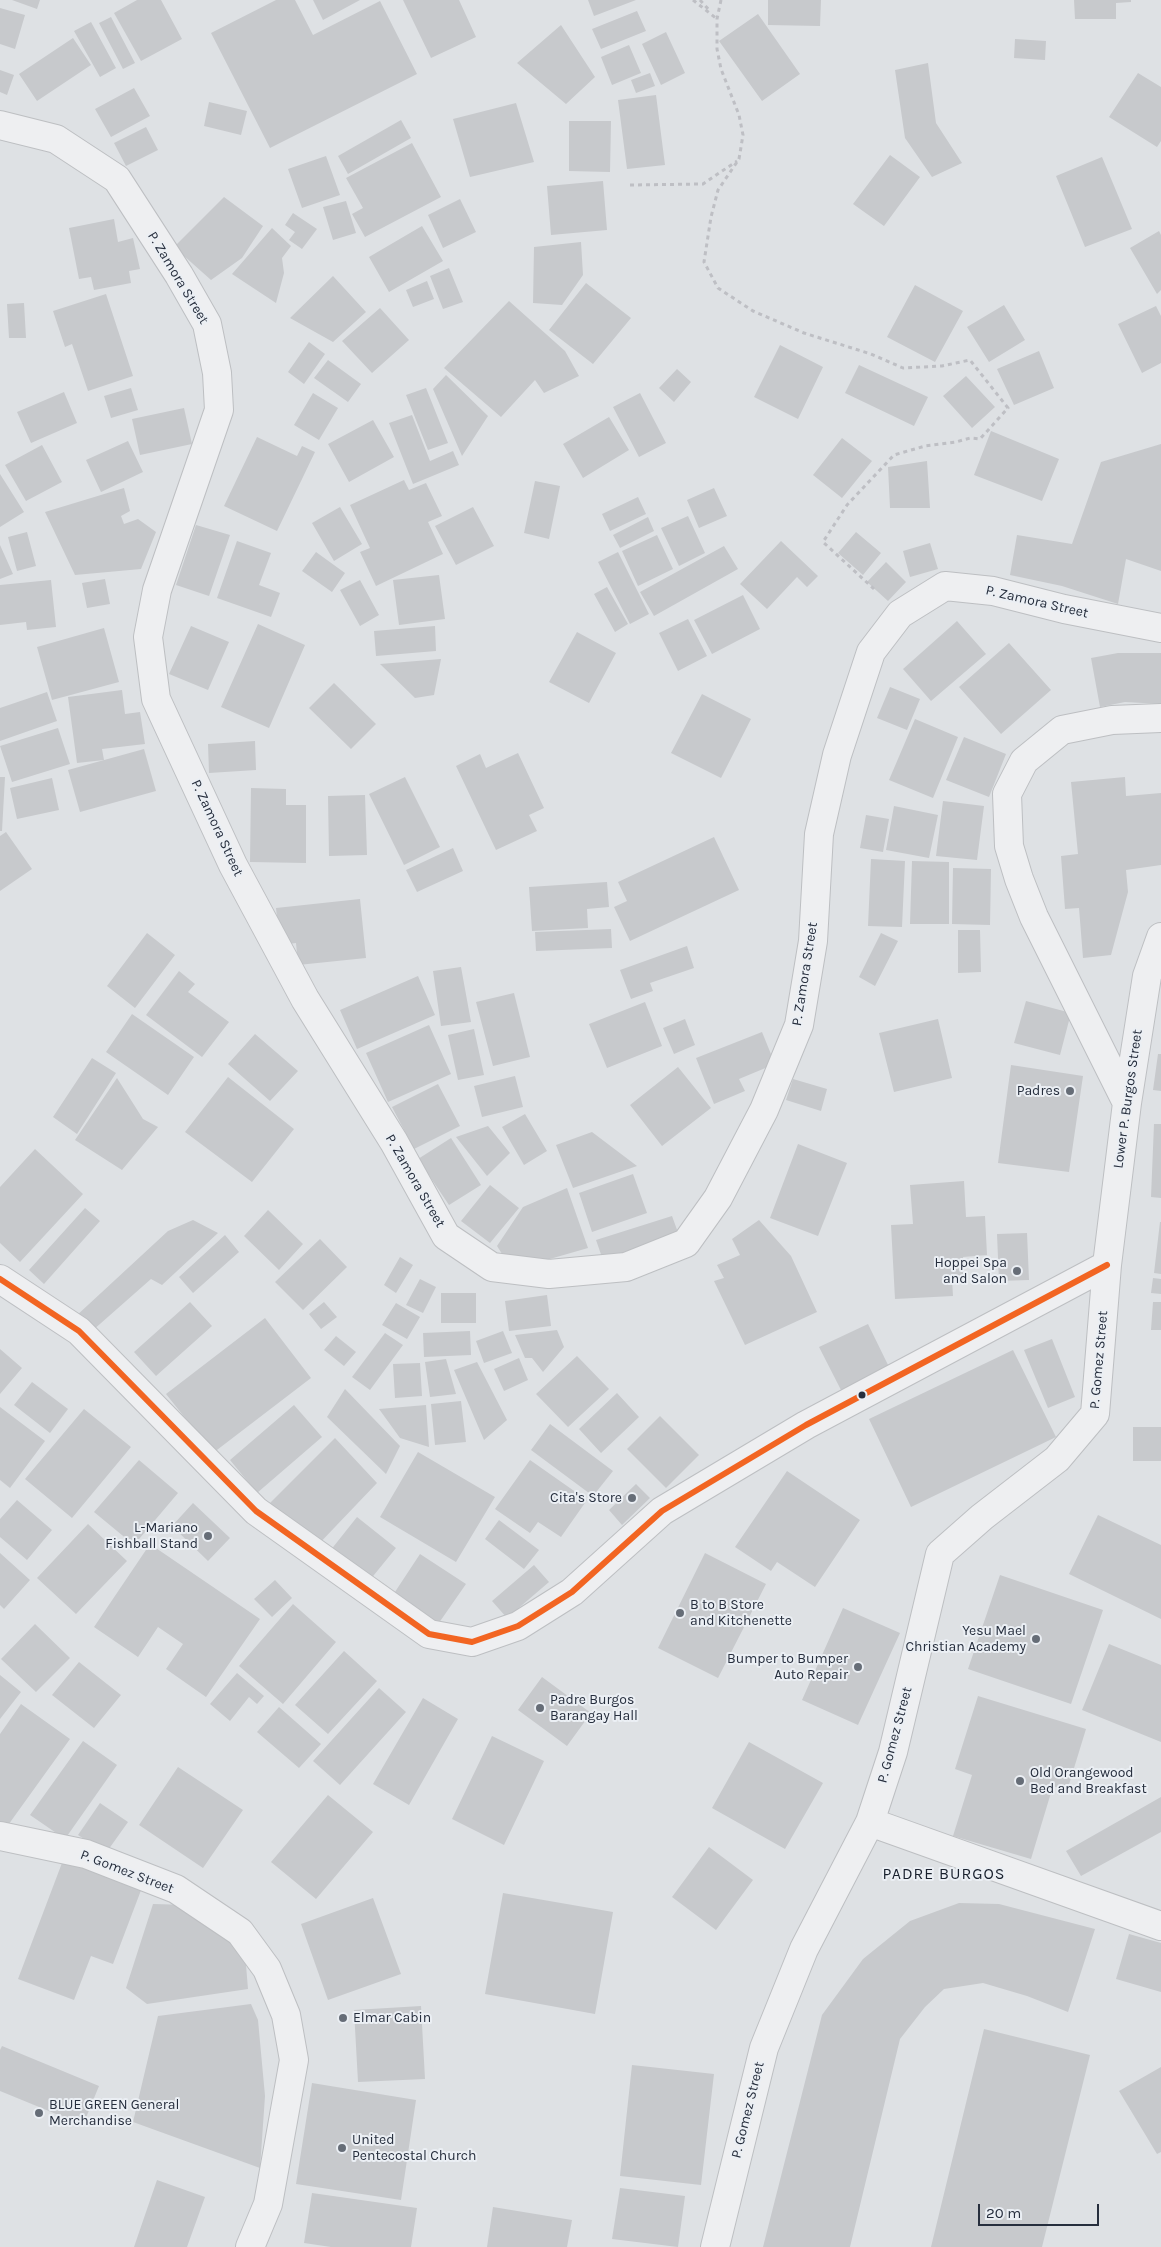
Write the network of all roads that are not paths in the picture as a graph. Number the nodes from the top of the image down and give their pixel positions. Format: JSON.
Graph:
{"nodes":[{"id":1,"x":0,"y":125,"type":"edge"},
{"id":2,"x":1161,"y":628,"type":"edge"},
{"id":3,"x":1161,"y":718,"type":"edge"},
{"id":4,"x":1161,"y":937,"type":"edge"},
{"id":5,"x":1127,"y":1103,"type":"junction"},
{"id":6,"x":1107,"y":1265,"type":"junction"},
{"id":7,"x":0,"y":1279,"type":"edge"},
{"id":8,"x":870,"y":1822,"type":"junction"},
{"id":9,"x":0,"y":1836,"type":"edge"},
{"id":10,"x":1161,"y":1926,"type":"edge"},
{"id":11,"x":250,"y":2247,"type":"edge"},
{"id":12,"x":715,"y":2247,"type":"edge"}],
"edges":[{"from":1,"to":2,"type":"street","name":"P. Zamora Street"},
{"from":3,"to":5,"type":"street"},
{"from":4,"to":5,"type":"street","name":"Lower P. Burgos Street"},
{"from":5,"to":6,"type":"street","name":"Lower P. Burgos Street"},
{"from":6,"to":7,"type":"street"},
{"from":6,"to":8,"type":"street","name":"P. Gomez Street"},
{"from":8,"to":10,"type":"street"},
{"from":8,"to":12,"type":"street","name":"P. Gomez Street"},
{"from":9,"to":11,"type":"street","name":"P. Gomez Street"}]}
